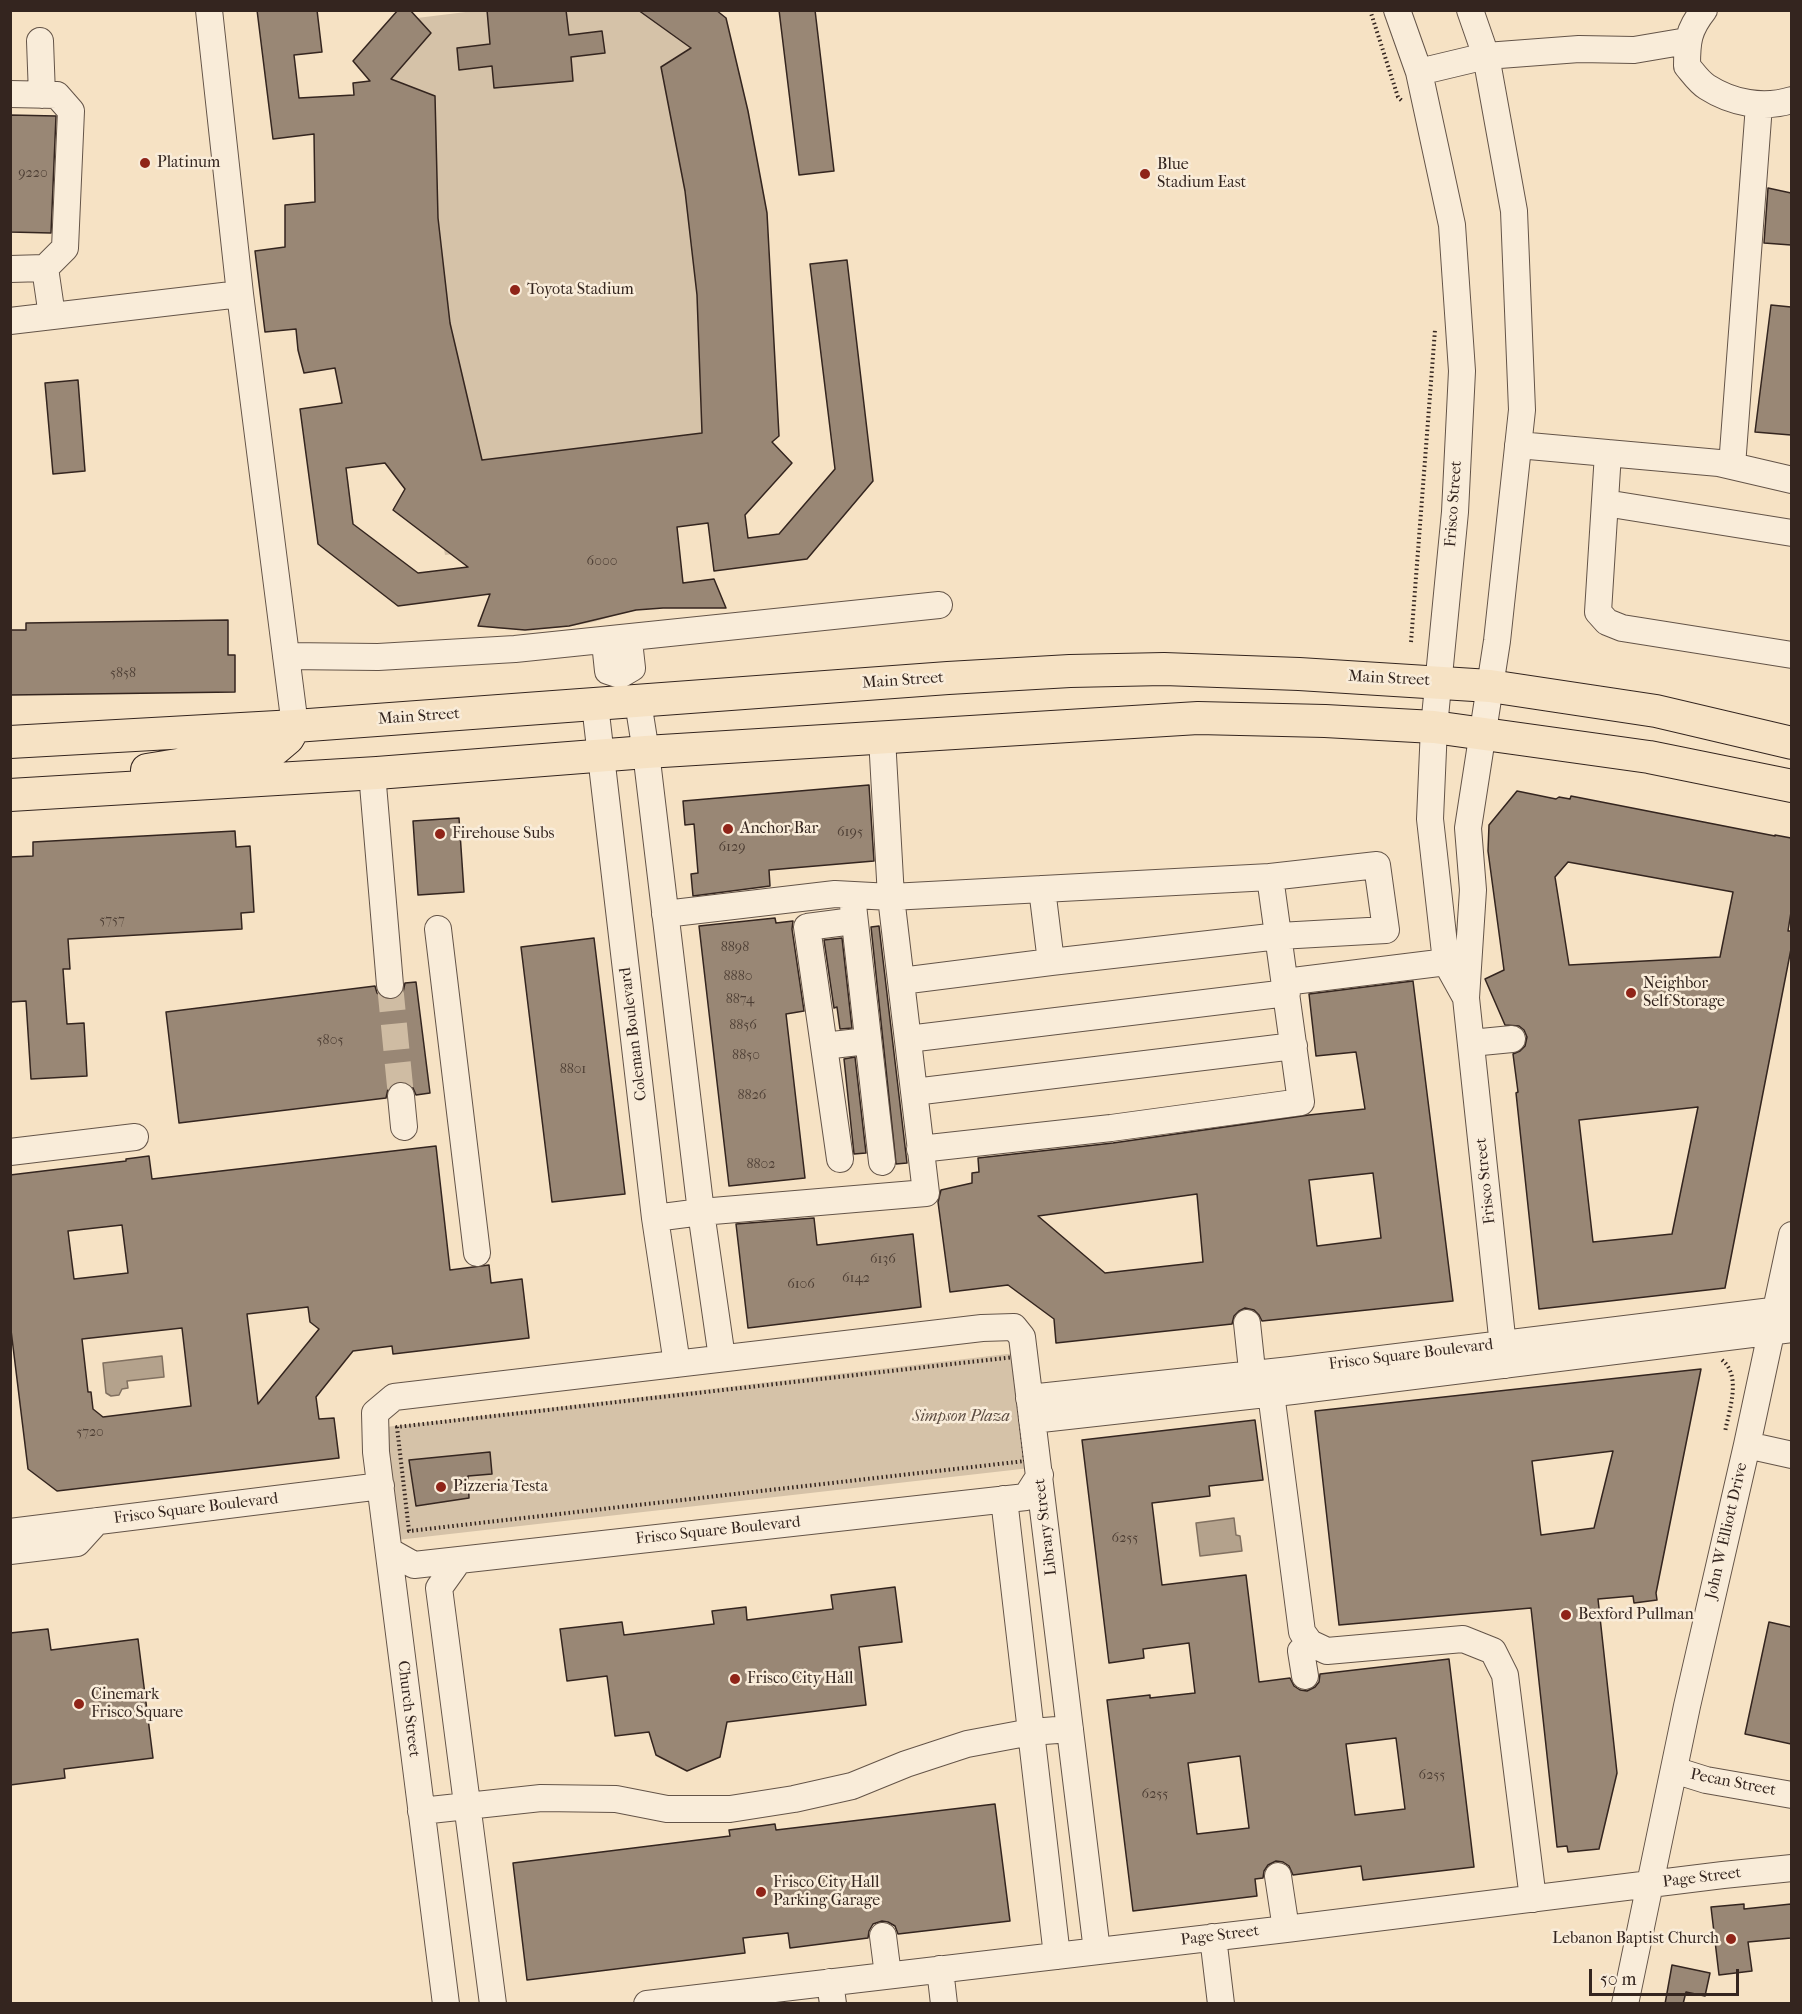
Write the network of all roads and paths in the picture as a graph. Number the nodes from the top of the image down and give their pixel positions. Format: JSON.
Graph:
{"nodes":[{"id":1,"x":209,"y":10,"type":"edge"},
{"id":2,"x":1370,"y":10,"type":"edge"},
{"id":3,"x":1397,"y":10,"type":"edge"},
{"id":4,"x":1470,"y":10,"type":"edge"},
{"id":5,"x":1704,"y":10,"type":"edge"},
{"id":6,"x":40,"y":40,"type":"dead end"},
{"id":7,"x":1687,"y":54,"type":"junction"},
{"id":8,"x":1486,"y":56,"type":"junction"},
{"id":9,"x":1419,"y":72,"type":"junction"},
{"id":10,"x":10,"y":94,"type":"edge"},
{"id":11,"x":42,"y":95,"type":"junction"},
{"id":12,"x":1791,"y":100,"type":"edge"},
{"id":13,"x":1759,"y":105,"type":"junction"},
{"id":14,"x":1409,"y":109,"type":"dead end"},
{"id":15,"x":45,"y":268,"type":"junction"},
{"id":16,"x":10,"y":269,"type":"edge"},
{"id":17,"x":240,"y":294,"type":"junction"},
{"id":18,"x":52,"y":316,"type":"junction"},
{"id":19,"x":10,"y":321,"type":"edge"},
{"id":20,"x":1435,"y":329,"type":"dead end"},
{"id":21,"x":1518,"y":445,"type":"junction"},
{"id":22,"x":1608,"y":453,"type":"junction"},
{"id":23,"x":1732,"y":466,"type":"junction"},
{"id":24,"x":1791,"y":480,"type":"edge"},
{"id":25,"x":1605,"y":503,"type":"junction"},
{"id":26,"x":1791,"y":533,"type":"edge"},
{"id":27,"x":939,"y":605,"type":"dead end"},
{"id":28,"x":618,"y":642,"type":"junction"},
{"id":29,"x":1411,"y":642,"type":"dead end"},
{"id":30,"x":1791,"y":654,"type":"edge"},
{"id":31,"x":286,"y":656,"type":"junction"},
{"id":32,"x":1438,"y":682,"type":"junction"},
{"id":33,"x":1490,"y":686,"type":"junction"},
{"id":34,"x":619,"y":696,"type":"junction"},
{"id":35,"x":295,"y":726,"type":"junction"},
{"id":36,"x":1434,"y":727,"type":"junction"},
{"id":37,"x":1482,"y":733,"type":"junction"},
{"id":38,"x":882,"y":738,"type":"junction"},
{"id":39,"x":10,"y":742,"type":"edge"},
{"id":40,"x":1791,"y":744,"type":"edge"},
{"id":41,"x":646,"y":752,"type":"junction"},
{"id":42,"x":601,"y":755,"type":"junction"},
{"id":43,"x":372,"y":773,"type":"junction"},
{"id":44,"x":1791,"y":786,"type":"edge"},
{"id":45,"x":72,"y":792,"type":"junction"},
{"id":46,"x":10,"y":795,"type":"edge"},
{"id":47,"x":1270,"y":877,"type":"junction"},
{"id":48,"x":1042,"y":889,"type":"junction"},
{"id":49,"x":852,"y":896,"type":"junction"},
{"id":50,"x":891,"y":897,"type":"junction"},
{"id":51,"x":665,"y":914,"type":"junction"},
{"id":52,"x":853,"y":921,"type":"junction"},
{"id":53,"x":438,"y":929,"type":"dead end"},
{"id":54,"x":1386,"y":930,"type":"junction"},
{"id":55,"x":1279,"y":936,"type":"junction"},
{"id":56,"x":1458,"y":960,"type":"junction"},
{"id":57,"x":1051,"y":962,"type":"junction"},
{"id":58,"x":1395,"y":968,"type":"junction"},
{"id":59,"x":901,"y":981,"type":"junction"},
{"id":60,"x":390,"y":985,"type":"tunnel mouth"},
{"id":61,"x":1286,"y":987,"type":"junction"},
{"id":62,"x":908,"y":1039,"type":"junction"},
{"id":63,"x":1512,"y":1039,"type":"dead end"},
{"id":64,"x":867,"y":1041,"type":"junction"},
{"id":65,"x":1471,"y":1043,"type":"junction"},
{"id":66,"x":824,"y":1046,"type":"junction"},
{"id":67,"x":1294,"y":1046,"type":"junction"},
{"id":68,"x":914,"y":1092,"type":"junction"},
{"id":69,"x":401,"y":1096,"type":"tunnel mouth"},
{"id":70,"x":404,"y":1127,"type":"dead end"},
{"id":71,"x":135,"y":1137,"type":"dead end"},
{"id":72,"x":920,"y":1149,"type":"junction"},
{"id":73,"x":10,"y":1152,"type":"edge"},
{"id":74,"x":840,"y":1159,"type":"dead end"},
{"id":75,"x":882,"y":1162,"type":"dead end"},
{"id":76,"x":700,"y":1212,"type":"junction"},
{"id":77,"x":655,"y":1218,"type":"junction"},
{"id":78,"x":1791,"y":1235,"type":"edge"},
{"id":79,"x":477,"y":1253,"type":"dead end"},
{"id":80,"x":1782,"y":1320,"type":"edge"},
{"id":81,"x":1247,"y":1323,"type":"dead end"},
{"id":82,"x":1504,"y":1354,"type":"junction"},
{"id":83,"x":1014,"y":1357,"type":"joint"},
{"id":84,"x":1717,"y":1357,"type":"dead end"},
{"id":85,"x":722,"y":1358,"type":"junction"},
{"id":86,"x":677,"y":1364,"type":"junction"},
{"id":87,"x":1262,"y":1384,"type":"junction"},
{"id":88,"x":1730,"y":1405,"type":"dead end"},
{"id":89,"x":1031,"y":1409,"type":"junction"},
{"id":90,"x":1747,"y":1445,"type":"junction"},
{"id":91,"x":1791,"y":1455,"type":"edge"},
{"id":92,"x":1040,"y":1475,"type":"junction"},
{"id":93,"x":381,"y":1486,"type":"junction"},
{"id":94,"x":1004,"y":1499,"type":"junction"},
{"id":95,"x":97,"y":1521,"type":"junction"},
{"id":96,"x":10,"y":1532,"type":"edge"},
{"id":97,"x":10,"y":1551,"type":"edge"},
{"id":98,"x":389,"y":1551,"type":"junction"},
{"id":99,"x":459,"y":1560,"type":"junction"},
{"id":100,"x":1310,"y":1643,"type":"junction"},
{"id":101,"x":1305,"y":1676,"type":"dead end"},
{"id":102,"x":1070,"y":1729,"type":"junction"},
{"id":103,"x":1031,"y":1732,"type":"junction"},
{"id":104,"x":1674,"y":1770,"type":"junction"},
{"id":105,"x":1791,"y":1795,"type":"edge"},
{"id":106,"x":467,"y":1806,"type":"junction"},
{"id":107,"x":421,"y":1811,"type":"junction"},
{"id":108,"x":1791,"y":1868,"type":"edge"},
{"id":109,"x":1278,"y":1876,"type":"dead end"},
{"id":110,"x":1649,"y":1885,"type":"junction"},
{"id":111,"x":1533,"y":1899,"type":"junction"},
{"id":112,"x":1286,"y":1929,"type":"junction"},
{"id":113,"x":877,"y":1937,"type":"dead end"},
{"id":114,"x":1213,"y":1937,"type":"junction"},
{"id":115,"x":1097,"y":1951,"type":"junction"},
{"id":116,"x":1058,"y":1956,"type":"junction"},
{"id":117,"x":940,"y":1969,"type":"junction"},
{"id":118,"x":881,"y":1976,"type":"junction"},
{"id":119,"x":831,"y":1993,"type":"edge"},
{"id":120,"x":657,"y":2003,"type":"edge"},
{"id":121,"x":446,"y":2004,"type":"edge"},
{"id":122,"x":493,"y":2004,"type":"edge"},
{"id":123,"x":944,"y":2004,"type":"edge"},
{"id":124,"x":1221,"y":2004,"type":"edge"},
{"id":125,"x":1625,"y":2004,"type":"edge"}],
"edges":[{"from":1,"to":17,"type":"street"},
{"from":2,"to":14,"type":"path"},
{"from":3,"to":9,"type":"street","name":"Frisco Street"},
{"from":4,"to":8,"type":"street"},
{"from":5,"to":7,"type":"street"},
{"from":6,"to":11,"type":"street"},
{"from":7,"to":8,"type":"street"},
{"from":7,"to":13,"type":"street"},
{"from":8,"to":9,"type":"street"},
{"from":8,"to":21,"type":"street"},
{"from":9,"to":32,"type":"street","name":"Frisco Street"},
{"from":10,"to":11,"type":"street"},
{"from":11,"to":15,"type":"street"},
{"from":12,"to":13,"type":"street"},
{"from":13,"to":23,"type":"street"},
{"from":15,"to":16,"type":"street"},
{"from":15,"to":18,"type":"street"},
{"from":17,"to":18,"type":"street"},
{"from":17,"to":31,"type":"street"},
{"from":18,"to":19,"type":"street"},
{"from":20,"to":29,"type":"path"},
{"from":21,"to":22,"type":"street"},
{"from":21,"to":33,"type":"street"},
{"from":22,"to":23,"type":"street"},
{"from":22,"to":25,"type":"street"},
{"from":23,"to":24,"type":"street"},
{"from":25,"to":26,"type":"street"},
{"from":25,"to":30,"type":"street"},
{"from":27,"to":28,"type":"street"},
{"from":28,"to":31,"type":"street"},
{"from":28,"to":34,"type":"street"},
{"from":31,"to":35,"type":"street"},
{"from":32,"to":33,"type":"main road","name":"Main Street"},
{"from":32,"to":34,"type":"main road","name":"Main Street"},
{"from":32,"to":36,"type":"street","name":"Frisco Street"},
{"from":33,"to":37,"type":"street"},
{"from":33,"to":40,"type":"main road","name":"Main Street"},
{"from":34,"to":35,"type":"main road","name":"Main Street"},
{"from":34,"to":41,"type":"street"},
{"from":34,"to":42,"type":"street","name":"Coleman Boulevard"},
{"from":35,"to":39,"type":"main road","name":"Main Street"},
{"from":35,"to":45,"type":"main road"},
{"from":36,"to":37,"type":"main road"},
{"from":36,"to":38,"type":"main road"},
{"from":36,"to":56,"type":"street","name":"Frisco Street"},
{"from":37,"to":44,"type":"main road"},
{"from":37,"to":56,"type":"street"},
{"from":38,"to":41,"type":"main road"},
{"from":38,"to":50,"type":"street"},
{"from":41,"to":42,"type":"main road"},
{"from":41,"to":51,"type":"street"},
{"from":42,"to":43,"type":"main road"},
{"from":42,"to":77,"type":"street","name":"Coleman Boulevard"},
{"from":43,"to":45,"type":"main road"},
{"from":43,"to":60,"type":"street"},
{"from":45,"to":46,"type":"main road"},
{"from":47,"to":48,"type":"street"},
{"from":47,"to":54,"type":"street"},
{"from":47,"to":55,"type":"street"},
{"from":48,"to":50,"type":"street"},
{"from":48,"to":57,"type":"street"},
{"from":49,"to":50,"type":"street"},
{"from":49,"to":51,"type":"street"},
{"from":49,"to":52,"type":"street"},
{"from":50,"to":59,"type":"street"},
{"from":51,"to":76,"type":"street"},
{"from":52,"to":64,"type":"street"},
{"from":52,"to":66,"type":"street"},
{"from":53,"to":79,"type":"street"},
{"from":54,"to":55,"type":"street"},
{"from":54,"to":58,"type":"street"},
{"from":55,"to":57,"type":"street"},
{"from":55,"to":61,"type":"street"},
{"from":56,"to":58,"type":"street"},
{"from":56,"to":65,"type":"street","name":"Frisco Street"},
{"from":57,"to":59,"type":"street"},
{"from":58,"to":61,"type":"street"},
{"from":59,"to":62,"type":"street"},
{"from":61,"to":62,"type":"street"},
{"from":61,"to":67,"type":"street"},
{"from":62,"to":68,"type":"street"},
{"from":63,"to":65,"type":"street"},
{"from":64,"to":66,"type":"street"},
{"from":64,"to":75,"type":"street"},
{"from":65,"to":82,"type":"street","name":"Frisco Street"},
{"from":66,"to":74,"type":"street"},
{"from":67,"to":68,"type":"street"},
{"from":67,"to":72,"type":"street"},
{"from":68,"to":72,"type":"street"},
{"from":69,"to":70,"type":"street"},
{"from":71,"to":73,"type":"street"},
{"from":72,"to":76,"type":"street"},
{"from":76,"to":77,"type":"street"},
{"from":76,"to":85,"type":"street"},
{"from":77,"to":86,"type":"street","name":"Coleman Boulevard"},
{"from":78,"to":80,"type":"street","name":"John W Elliott Drive"},
{"from":80,"to":82,"type":"street","name":"Frisco Square Boulevard"},
{"from":80,"to":90,"type":"street","name":"John W Elliott Drive"},
{"from":81,"to":87,"type":"street"},
{"from":82,"to":87,"type":"street","name":"Frisco Square Boulevard"},
{"from":83,"to":83,"type":"path"},
{"from":84,"to":88,"type":"path"},
{"from":85,"to":86,"type":"street"},
{"from":85,"to":89,"type":"street","name":"Library Street"},
{"from":86,"to":93,"type":"street","name":"Church Street"},
{"from":87,"to":89,"type":"street","name":"Frisco Square Boulevard"},
{"from":87,"to":100,"type":"street"},
{"from":89,"to":92,"type":"street","name":"Library Street"},
{"from":90,"to":91,"type":"street"},
{"from":90,"to":104,"type":"street","name":"John W Elliott Drive"},
{"from":92,"to":94,"type":"street","name":"Frisco Square Boulevard"},
{"from":92,"to":102,"type":"street","name":"Library Street"},
{"from":93,"to":95,"type":"street","name":"Frisco Square Boulevard"},
{"from":93,"to":98,"type":"street","name":"Church Street"},
{"from":94,"to":99,"type":"street","name":"Frisco Square Boulevard"},
{"from":94,"to":103,"type":"street"},
{"from":95,"to":96,"type":"street","name":"Frisco Square Boulevard"},
{"from":95,"to":97,"type":"street"},
{"from":98,"to":99,"type":"street","name":"Frisco Square Boulevard"},
{"from":98,"to":107,"type":"street","name":"Church Street"},
{"from":99,"to":106,"type":"street"},
{"from":100,"to":101,"type":"street"},
{"from":100,"to":111,"type":"street"},
{"from":102,"to":103,"type":"street"},
{"from":102,"to":115,"type":"street","name":"Library Street"},
{"from":103,"to":106,"type":"street"},
{"from":103,"to":116,"type":"street"},
{"from":104,"to":105,"type":"street","name":"Pecan Street"},
{"from":104,"to":110,"type":"street","name":"John W Elliott Drive"},
{"from":106,"to":107,"type":"street"},
{"from":106,"to":122,"type":"street"},
{"from":107,"to":121,"type":"street","name":"Church Street"},
{"from":108,"to":110,"type":"street","name":"Page Street"},
{"from":109,"to":112,"type":"street"},
{"from":110,"to":111,"type":"street","name":"Page Street"},
{"from":110,"to":125,"type":"street","name":"John W Elliott Drive"},
{"from":111,"to":112,"type":"street","name":"Page Street"},
{"from":112,"to":114,"type":"street","name":"Page Street"},
{"from":113,"to":118,"type":"street"},
{"from":114,"to":115,"type":"street","name":"Page Street"},
{"from":114,"to":124,"type":"street"},
{"from":115,"to":116,"type":"street","name":"Page Street"},
{"from":116,"to":117,"type":"street","name":"Page Street"},
{"from":117,"to":118,"type":"street","name":"Page Street"},
{"from":117,"to":123,"type":"street"},
{"from":118,"to":119,"type":"street","name":"Page Street"},
{"from":119,"to":120,"type":"street","name":"Page Street"}]}
